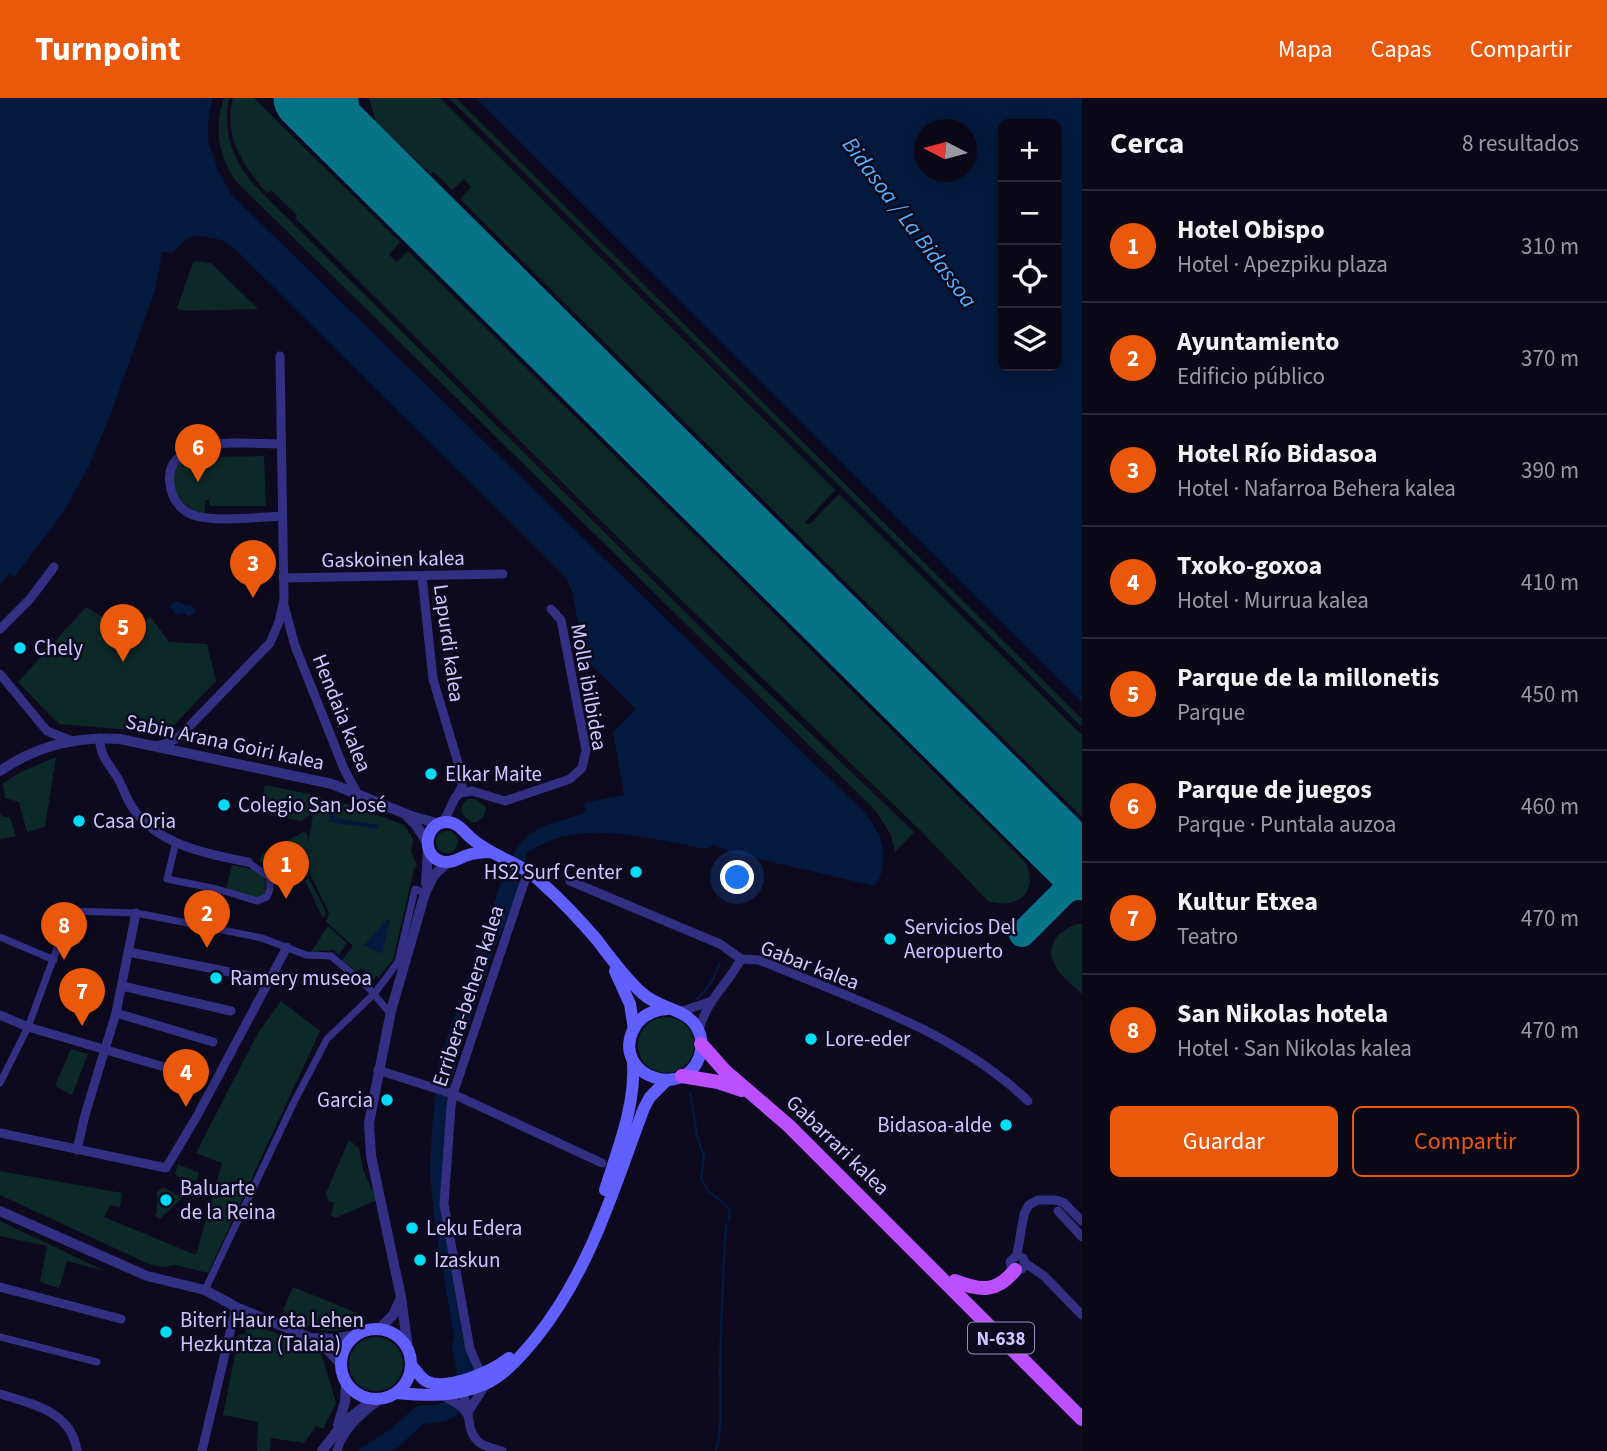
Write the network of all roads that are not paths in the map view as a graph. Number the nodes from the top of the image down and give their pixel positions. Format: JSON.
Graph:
{"nodes":[{"id":1,"x":279,"y":356,"type":"dead end"},
{"id":2,"x":281,"y":444,"type":"junction"},
{"id":3,"x":282,"y":516,"type":"junction"},
{"id":4,"x":54,"y":567,"type":"dead end"},
{"id":5,"x":503,"y":574,"type":"dead end"},
{"id":6,"x":422,"y":576,"type":"junction"},
{"id":7,"x":283,"y":578,"type":"junction"},
{"id":8,"x":284,"y":600,"type":"junction"},
{"id":9,"x":551,"y":609,"type":"dead end"},
{"id":10,"x":0,"y":629,"type":"edge"},
{"id":11,"x":270,"y":643,"type":"junction"},
{"id":12,"x":295,"y":646,"type":"junction"},
{"id":13,"x":0,"y":674,"type":"edge"},
{"id":14,"x":100,"y":738,"type":"junction"},
{"id":15,"x":72,"y":741,"type":"junction"},
{"id":16,"x":156,"y":746,"type":"junction"},
{"id":17,"x":0,"y":771,"type":"edge"},
{"id":18,"x":357,"y":793,"type":"junction"},
{"id":19,"x":457,"y":797,"type":"junction"},
{"id":20,"x":402,"y":812,"type":"junction"},
{"id":21,"x":441,"y":823,"type":"junction"},
{"id":22,"x":461,"y":829,"type":"junction"},
{"id":23,"x":176,"y":842,"type":"junction"},
{"id":24,"x":428,"y":846,"type":"junction"},
{"id":25,"x":491,"y":852,"type":"junction"},
{"id":26,"x":455,"y":860,"type":"junction"},
{"id":27,"x":248,"y":862,"type":"joint"},
{"id":28,"x":531,"y":876,"type":"junction"},
{"id":29,"x":570,"y":881,"type":"dead end"},
{"id":30,"x":425,"y":893,"type":"junction"},
{"id":31,"x":136,"y":913,"type":"junction"},
{"id":32,"x":0,"y":937,"type":"edge"},
{"id":33,"x":597,"y":940,"type":"junction"},
{"id":34,"x":287,"y":947,"type":"junction"},
{"id":35,"x":129,"y":952,"type":"junction"},
{"id":36,"x":741,"y":959,"type":"junction"},
{"id":37,"x":54,"y":960,"type":"junction"},
{"id":38,"x":250,"y":976,"type":"dead end"},
{"id":39,"x":122,"y":986,"type":"junction"},
{"id":40,"x":374,"y":994,"type":"junction"},
{"id":41,"x":709,"y":1002,"type":"junction"},
{"id":42,"x":673,"y":1010,"type":"junction"},
{"id":43,"x":231,"y":1011,"type":"dead end"},
{"id":44,"x":391,"y":1011,"type":"junction"},
{"id":45,"x":117,"y":1013,"type":"junction"},
{"id":46,"x":0,"y":1015,"type":"edge"},
{"id":47,"x":28,"y":1027,"type":"junction"},
{"id":48,"x":634,"y":1029,"type":"junction"},
{"id":49,"x":700,"y":1037,"type":"junction"},
{"id":50,"x":213,"y":1042,"type":"dead end"},
{"id":51,"x":106,"y":1051,"type":"junction"},
{"id":52,"x":634,"y":1060,"type":"junction"},
{"id":53,"x":378,"y":1070,"type":"junction"},
{"id":54,"x":195,"y":1076,"type":"dead end"},
{"id":55,"x":682,"y":1076,"type":"junction"},
{"id":56,"x":666,"y":1081,"type":"junction"},
{"id":57,"x":0,"y":1083,"type":"edge"},
{"id":58,"x":452,"y":1094,"type":"junction"},
{"id":59,"x":752,"y":1094,"type":"junction"},
{"id":60,"x":1028,"y":1101,"type":"dead end"},
{"id":61,"x":0,"y":1133,"type":"edge"},
{"id":62,"x":77,"y":1150,"type":"junction"},
{"id":63,"x":602,"y":1163,"type":"dead end"},
{"id":64,"x":0,"y":1211,"type":"edge"},
{"id":65,"x":1058,"y":1212,"type":"dead end"},
{"id":66,"x":1082,"y":1222,"type":"edge"},
{"id":67,"x":893,"y":1228,"type":"junction"},
{"id":68,"x":1082,"y":1237,"type":"edge"},
{"id":69,"x":1019,"y":1263,"type":"junction"},
{"id":70,"x":955,"y":1280,"type":"junction"},
{"id":71,"x":0,"y":1287,"type":"edge"},
{"id":72,"x":205,"y":1290,"type":"junction"},
{"id":73,"x":401,"y":1297,"type":"junction"},
{"id":74,"x":236,"y":1307,"type":"junction"},
{"id":75,"x":1082,"y":1315,"type":"edge"},
{"id":76,"x":121,"y":1319,"type":"dead end"},
{"id":77,"x":379,"y":1329,"type":"junction"},
{"id":78,"x":356,"y":1335,"type":"junction"},
{"id":79,"x":0,"y":1337,"type":"edge"},
{"id":80,"x":310,"y":1338,"type":"junction"},
{"id":81,"x":408,"y":1349,"type":"junction"},
{"id":82,"x":97,"y":1363,"type":"dead end"},
{"id":83,"x":341,"y":1364,"type":"junction"},
{"id":84,"x":411,"y":1364,"type":"junction"},
{"id":85,"x":346,"y":1383,"type":"junction"},
{"id":86,"x":474,"y":1385,"type":"junction"},
{"id":87,"x":441,"y":1390,"type":"junction"},
{"id":88,"x":396,"y":1393,"type":"junction"},
{"id":89,"x":0,"y":1395,"type":"edge"},
{"id":90,"x":377,"y":1400,"type":"junction"},
{"id":91,"x":1082,"y":1406,"type":"edge"},
{"id":92,"x":464,"y":1410,"type":"junction"},
{"id":93,"x":1082,"y":1419,"type":"edge"},
{"id":94,"x":332,"y":1437,"type":"junction"},
{"id":95,"x":76,"y":1451,"type":"edge"},
{"id":96,"x":202,"y":1451,"type":"edge"},
{"id":97,"x":322,"y":1451,"type":"edge"},
{"id":98,"x":337,"y":1451,"type":"edge"},
{"id":99,"x":502,"y":1451,"type":"edge"}],
"edges":[{"from":1,"to":2,"type":"street"},
{"from":2,"to":3,"type":"street"},
{"from":2,"to":3,"type":"street"},
{"from":3,"to":7,"type":"street"},
{"from":4,"to":10,"type":"street"},
{"from":5,"to":6,"type":"street","name":"Gaskoinen kalea"},
{"from":6,"to":7,"type":"street","name":"Gaskoinen kalea"},
{"from":6,"to":19,"type":"street","name":"Lapurdi kalea"},
{"from":7,"to":8,"type":"street"},
{"from":8,"to":11,"type":"street"},
{"from":8,"to":12,"type":"street","name":"Hendaia kalea"},
{"from":9,"to":19,"type":"street","name":"Molla ibilbidea"},
{"from":11,"to":12,"type":"street","name":"Hendaia kalea"},
{"from":11,"to":16,"type":"street"},
{"from":12,"to":18,"type":"street","name":"Hendaia kalea"},
{"from":13,"to":15,"type":"street"},
{"from":14,"to":15,"type":"street","name":"Sabin Arana Goiri kalea"},
{"from":14,"to":16,"type":"street","name":"Sabin Arana Goiri kalea"},
{"from":14,"to":23,"type":"street"},
{"from":15,"to":17,"type":"street","name":"Sabin Arana Goiri kalea"},
{"from":16,"to":18,"type":"street","name":"Sabin Arana Goiri kalea"},
{"from":18,"to":20,"type":"street","name":"Sabin Arana Goiri kalea"},
{"from":19,"to":21,"type":"street"},
{"from":19,"to":22,"type":"street"},
{"from":20,"to":21,"type":"street","name":"Sabin Arana Goiri kalea"},
{"from":20,"to":24,"type":"street","name":"Sabin Arana Goiri kalea"},
{"from":21,"to":22,"type":"main road"},
{"from":21,"to":24,"type":"main road"},
{"from":22,"to":25,"type":"main road"},
{"from":22,"to":26,"type":"main road"},
{"from":23,"to":27,"type":"street"},
{"from":23,"to":27,"type":"street"},
{"from":24,"to":26,"type":"main road"},
{"from":24,"to":30,"type":"street"},
{"from":25,"to":26,"type":"main road"},
{"from":25,"to":28,"type":"main road"},
{"from":26,"to":30,"type":"street"},
{"from":28,"to":33,"type":"main road"},
{"from":28,"to":58,"type":"street","name":"Erribera-behera kalea"},
{"from":29,"to":36,"type":"street","name":"Gabar kalea"},
{"from":30,"to":40,"type":"street"},
{"from":30,"to":44,"type":"street"},
{"from":31,"to":34,"type":"street"},
{"from":31,"to":35,"type":"street"},
{"from":31,"to":37,"type":"street"},
{"from":32,"to":37,"type":"street"},
{"from":33,"to":42,"type":"main road"},
{"from":33,"to":48,"type":"main road"},
{"from":34,"to":40,"type":"street"},
{"from":34,"to":62,"type":"street"},
{"from":35,"to":38,"type":"street"},
{"from":35,"to":39,"type":"street"},
{"from":36,"to":41,"type":"street"},
{"from":36,"to":60,"type":"street","name":"Gabar kalea"},
{"from":37,"to":47,"type":"street"},
{"from":39,"to":43,"type":"street"},
{"from":39,"to":45,"type":"street"},
{"from":40,"to":44,"type":"street"},
{"from":40,"to":72,"type":"street"},
{"from":41,"to":42,"type":"street"},
{"from":41,"to":49,"type":"street"},
{"from":42,"to":48,"type":"main road"},
{"from":42,"to":49,"type":"main road","number":"N-638"},
{"from":44,"to":53,"type":"street"},
{"from":45,"to":50,"type":"street"},
{"from":45,"to":51,"type":"street"},
{"from":46,"to":47,"type":"street"},
{"from":47,"to":51,"type":"street"},
{"from":47,"to":57,"type":"street"},
{"from":48,"to":52,"type":"main road"},
{"from":49,"to":55,"type":"main road"},
{"from":49,"to":59,"type":"main road","number":"N-638"},
{"from":51,"to":54,"type":"street"},
{"from":51,"to":62,"type":"street"},
{"from":52,"to":56,"type":"main road"},
{"from":52,"to":86,"type":"main road"},
{"from":53,"to":58,"type":"street"},
{"from":53,"to":73,"type":"street"},
{"from":55,"to":56,"type":"main road","number":"N-638"},
{"from":55,"to":59,"type":"main road","number":"N-638"},
{"from":56,"to":86,"type":"main road"},
{"from":58,"to":63,"type":"street"},
{"from":58,"to":86,"type":"street","name":"Erribera-behera kalea"},
{"from":59,"to":67,"type":"main road","name":"Gabarrari kalea","number":"N-638"},
{"from":61,"to":62,"type":"street"},
{"from":64,"to":72,"type":"street"},
{"from":65,"to":68,"type":"street"},
{"from":66,"to":69,"type":"street"},
{"from":67,"to":70,"type":"main road","name":"Gabarrari kalea","number":"N-638"},
{"from":67,"to":93,"type":"main road","name":"Gabarrari kalea","number":"N-638"},
{"from":69,"to":70,"type":"main road"},
{"from":69,"to":75,"type":"street"},
{"from":70,"to":91,"type":"main road","name":"Gabarrari kalea","number":"N-638"},
{"from":71,"to":76,"type":"street"},
{"from":72,"to":74,"type":"street"},
{"from":73,"to":77,"type":"street"},
{"from":73,"to":81,"type":"street"},
{"from":74,"to":80,"type":"street"},
{"from":74,"to":96,"type":"street"},
{"from":77,"to":78,"type":"main road"},
{"from":77,"to":81,"type":"main road"},
{"from":78,"to":80,"type":"street"},
{"from":78,"to":83,"type":"main road"},
{"from":79,"to":82,"type":"street"},
{"from":80,"to":83,"type":"street"},
{"from":81,"to":84,"type":"main road"},
{"from":83,"to":85,"type":"main road"},
{"from":84,"to":87,"type":"main road"},
{"from":84,"to":88,"type":"main road"},
{"from":85,"to":90,"type":"main road"},
{"from":85,"to":94,"type":"street"},
{"from":86,"to":87,"type":"main road"},
{"from":86,"to":87,"type":"main road"},
{"from":86,"to":92,"type":"street","name":"Erribera-behera kalea"},
{"from":86,"to":92,"type":"street"},
{"from":87,"to":88,"type":"main road"},
{"from":87,"to":92,"type":"street"},
{"from":88,"to":90,"type":"main road"},
{"from":89,"to":95,"type":"street"},
{"from":90,"to":94,"type":"street"},
{"from":90,"to":98,"type":"street"},
{"from":92,"to":99,"type":"street"},
{"from":94,"to":97,"type":"street"}]}
